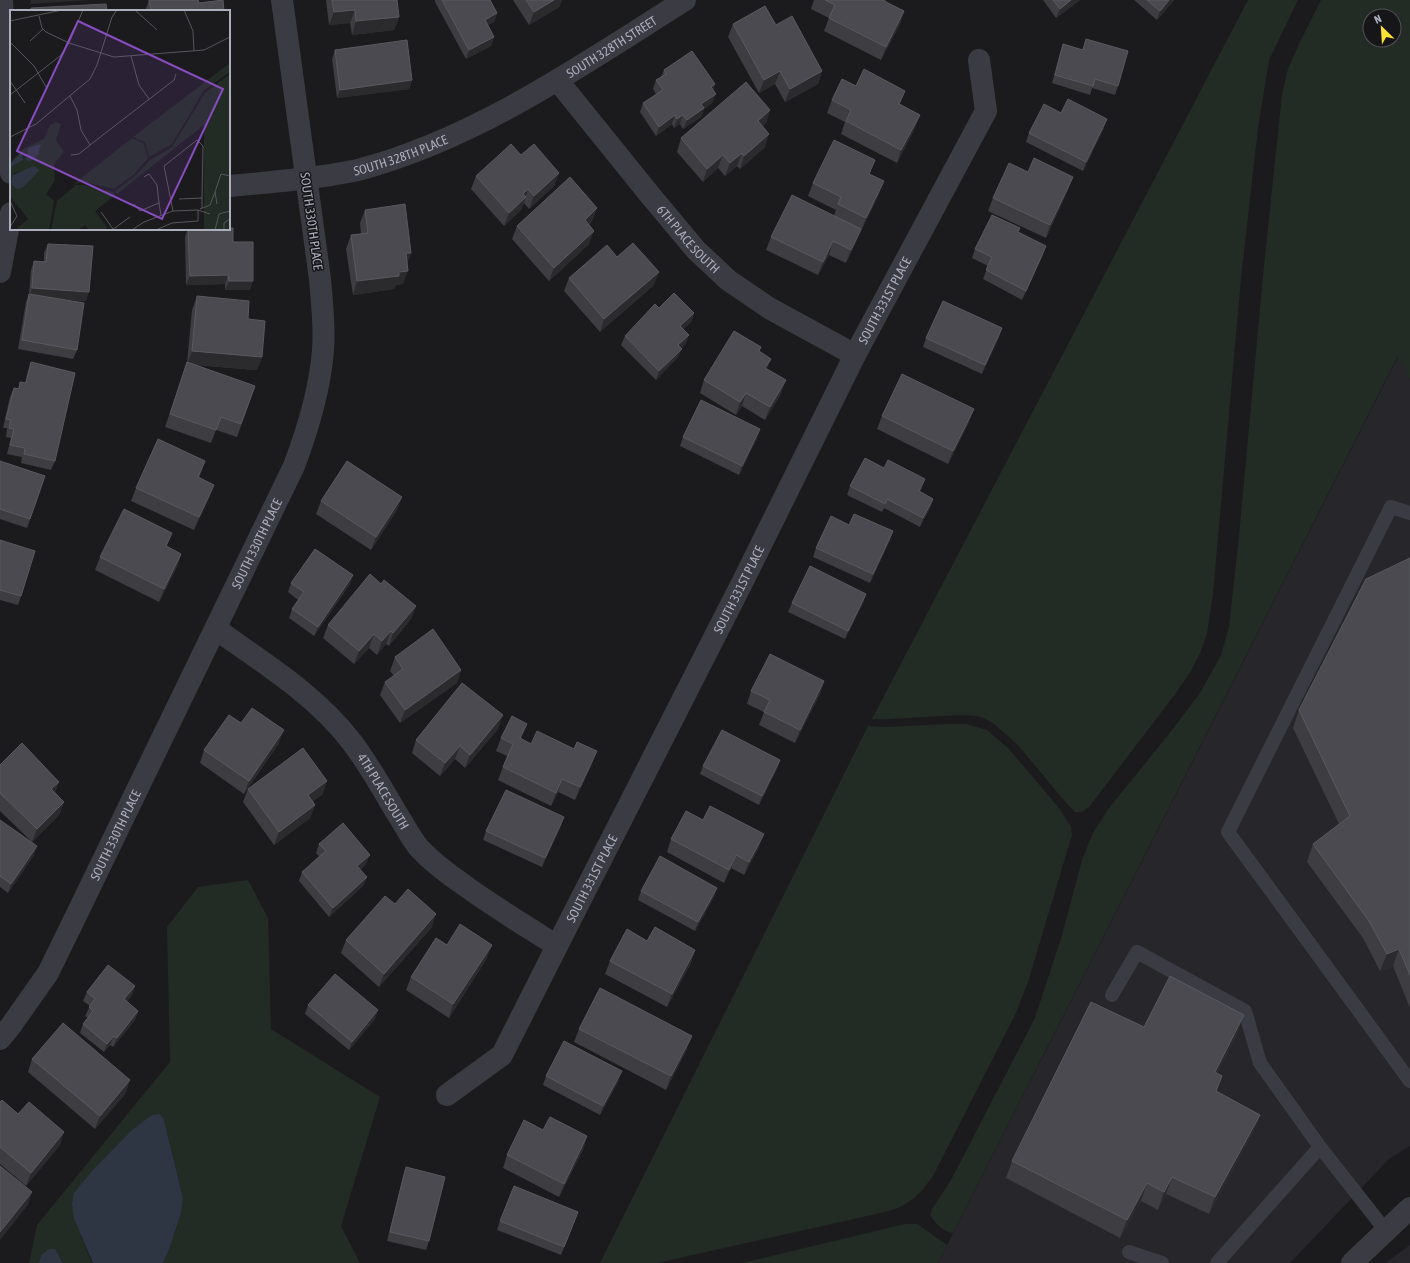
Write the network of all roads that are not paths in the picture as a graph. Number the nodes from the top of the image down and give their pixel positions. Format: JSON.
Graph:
{"nodes":[{"id":1,"x":2,"y":0,"type":"edge"},
{"id":2,"x":282,"y":0,"type":"edge"},
{"id":3,"x":685,"y":0,"type":"edge"},
{"id":4,"x":979,"y":60,"type":"dead end"},
{"id":5,"x":558,"y":81,"type":"junction"},
{"id":6,"x":10,"y":154,"type":"edge"},
{"id":7,"x":306,"y":179,"type":"junction"},
{"id":8,"x":230,"y":186,"type":"edge"},
{"id":9,"x":10,"y":218,"type":"edge"},
{"id":10,"x":0,"y":272,"type":"edge"},
{"id":11,"x":855,"y":355,"type":"junction"},
{"id":12,"x":1410,"y":513,"type":"edge"},
{"id":13,"x":216,"y":629,"type":"junction"},
{"id":14,"x":557,"y":946,"type":"junction"},
{"id":15,"x":1112,"y":995,"type":"dead end"},
{"id":16,"x":0,"y":1039,"type":"edge"},
{"id":17,"x":1410,"y":1081,"type":"edge"},
{"id":18,"x":447,"y":1094,"type":"dead end"},
{"id":19,"x":1320,"y":1147,"type":"junction"},
{"id":20,"x":1410,"y":1208,"type":"edge"},
{"id":21,"x":1386,"y":1231,"type":"junction"},
{"id":22,"x":1129,"y":1252,"type":"dead end"},
{"id":23,"x":1162,"y":1263,"type":"edge"},
{"id":24,"x":1217,"y":1263,"type":"edge"},
{"id":25,"x":1352,"y":1263,"type":"edge"}],
"edges":[{"from":1,"to":6,"type":"street"},
{"from":2,"to":7,"type":"street","name":"SOUTH 330TH PLACE"},
{"from":3,"to":5,"type":"street","name":"SOUTH 328TH STREET"},
{"from":4,"to":11,"type":"street","name":"SOUTH 331ST PLACE"},
{"from":5,"to":7,"type":"street","name":"SOUTH 328TH PLACE"},
{"from":5,"to":11,"type":"street","name":"6TH PLACE SOUTH"},
{"from":7,"to":8,"type":"street","name":"SOUTH 328TH PLACE"},
{"from":7,"to":13,"type":"street","name":"SOUTH 330TH PLACE"},
{"from":9,"to":10,"type":"street"},
{"from":11,"to":14,"type":"street","name":"SOUTH 331ST PLACE"},
{"from":12,"to":17,"type":"lane"},
{"from":13,"to":14,"type":"street","name":"4TH PLACE SOUTH"},
{"from":13,"to":16,"type":"street","name":"SOUTH 330TH PLACE"},
{"from":14,"to":18,"type":"street","name":"SOUTH 331ST PLACE"},
{"from":15,"to":19,"type":"lane"},
{"from":19,"to":21,"type":"lane"},
{"from":19,"to":24,"type":"lane"},
{"from":20,"to":21,"type":"street"},
{"from":21,"to":25,"type":"street"},
{"from":22,"to":23,"type":"lane"}]}
